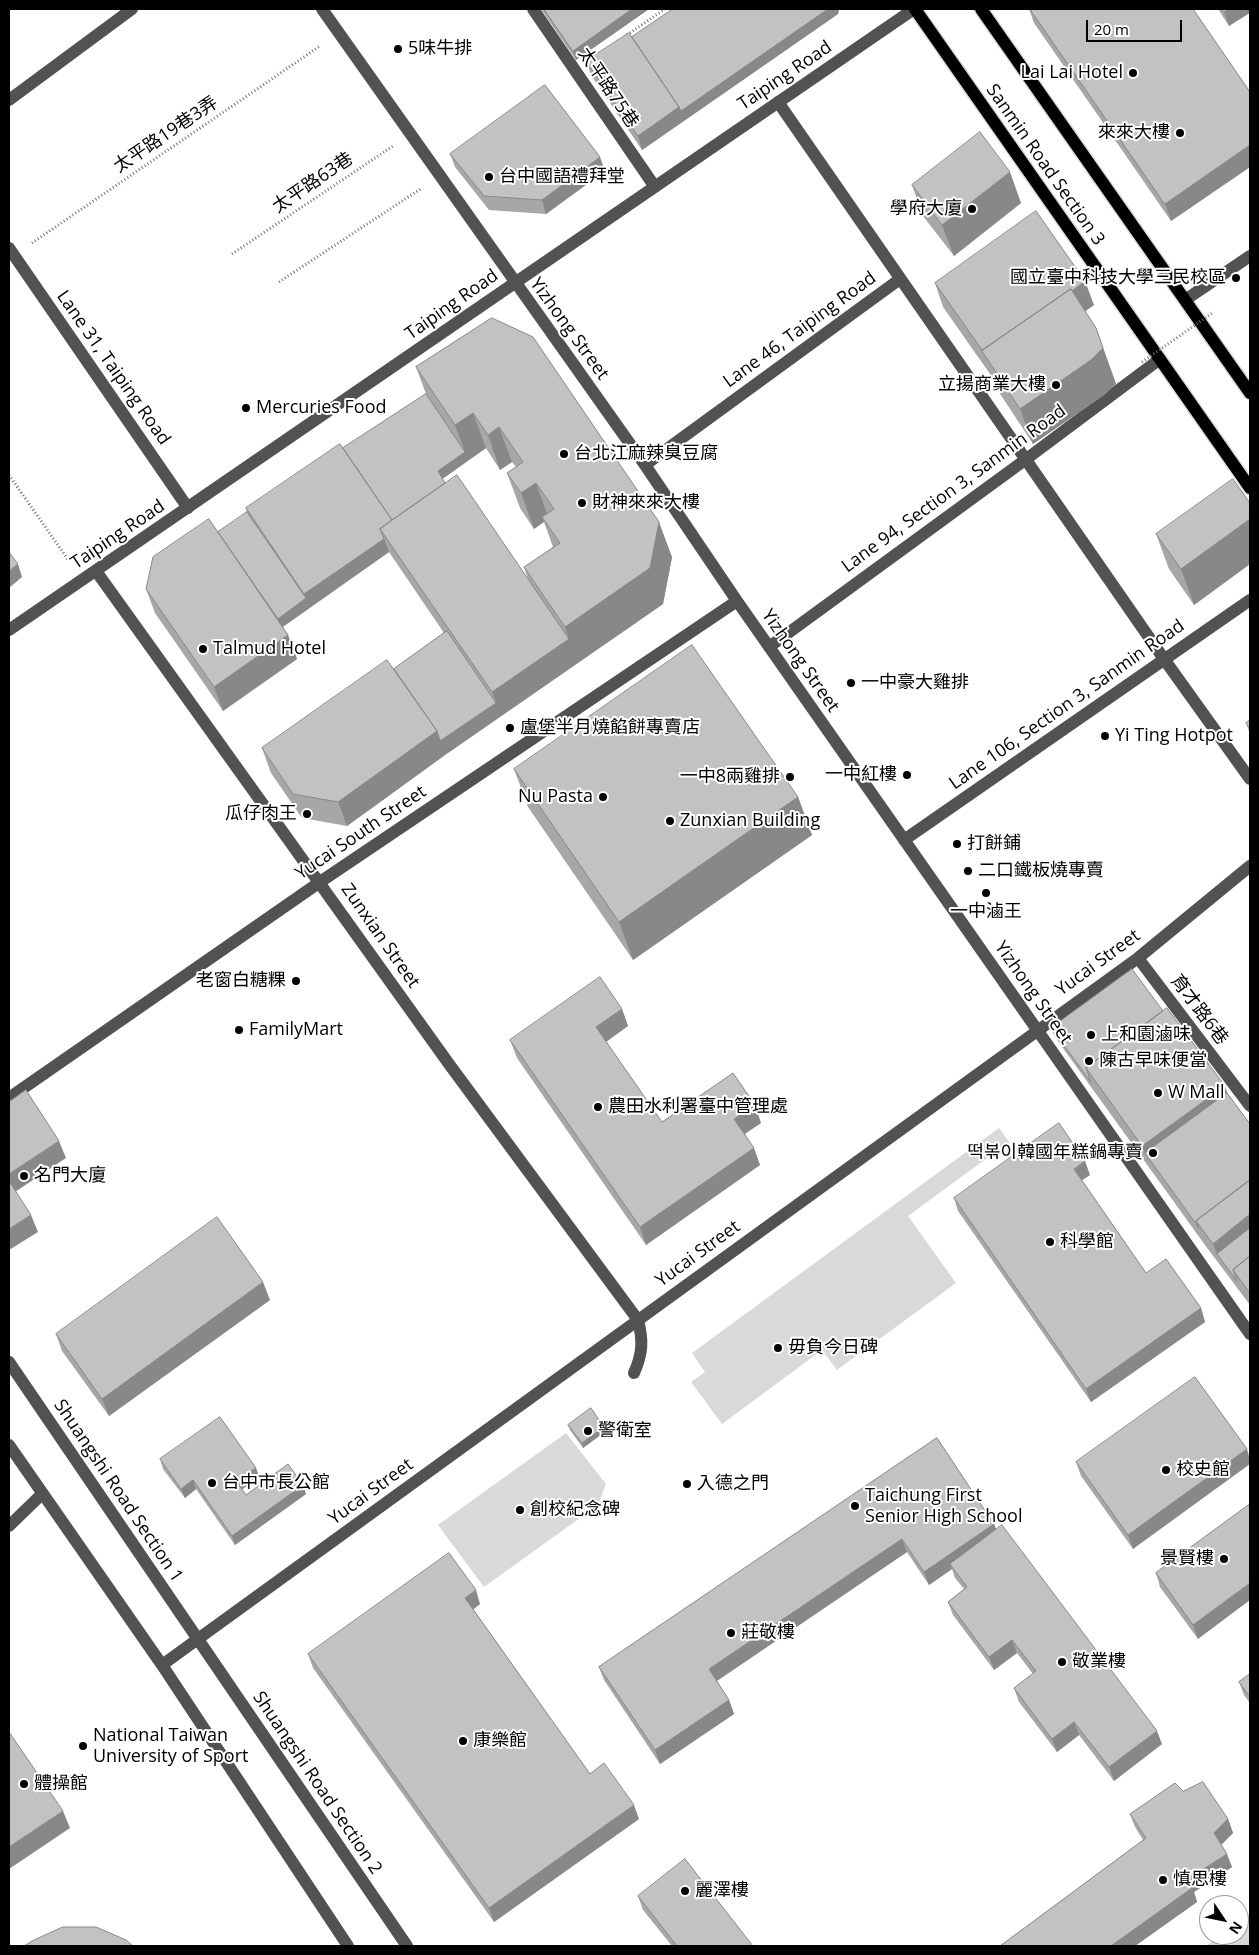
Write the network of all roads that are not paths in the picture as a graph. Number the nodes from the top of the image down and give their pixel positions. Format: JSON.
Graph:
{"nodes":[{"id":1,"x":132,"y":9,"type":"edge"},
{"id":2,"x":322,"y":9,"type":"edge"},
{"id":3,"x":533,"y":9,"type":"edge"},
{"id":4,"x":915,"y":9,"type":"edge"},
{"id":5,"x":981,"y":9,"type":"edge"},
{"id":6,"x":9,"y":100,"type":"edge"},
{"id":7,"x":778,"y":102,"type":"junction"},
{"id":8,"x":655,"y":187,"type":"junction"},
{"id":9,"x":11,"y":252,"type":"edge"},
{"id":10,"x":1250,"y":256,"type":"edge"},
{"id":11,"x":900,"y":279,"type":"junction"},
{"id":12,"x":514,"y":283,"type":"junction"},
{"id":13,"x":1185,"y":300,"type":"junction"},
{"id":14,"x":1160,"y":359,"type":"junction"},
{"id":15,"x":1250,"y":393,"type":"edge"},
{"id":16,"x":1025,"y":460,"type":"junction"},
{"id":17,"x":645,"y":465,"type":"junction"},
{"id":18,"x":1250,"y":488,"type":"edge"},
{"id":19,"x":188,"y":508,"type":"junction"},
{"id":20,"x":96,"y":571,"type":"junction"},
{"id":21,"x":1250,"y":600,"type":"edge"},
{"id":22,"x":737,"y":601,"type":"junction"},
{"id":23,"x":9,"y":630,"type":"edge"},
{"id":24,"x":769,"y":647,"type":"junction"},
{"id":25,"x":1164,"y":660,"type":"junction"},
{"id":26,"x":1250,"y":779,"type":"edge"},
{"id":27,"x":904,"y":840,"type":"junction"},
{"id":28,"x":1250,"y":866,"type":"edge"},
{"id":29,"x":320,"y":882,"type":"junction"},
{"id":30,"x":1138,"y":958,"type":"junction"},
{"id":31,"x":1037,"y":1030,"type":"junction"},
{"id":32,"x":9,"y":1098,"type":"edge"},
{"id":33,"x":1250,"y":1106,"type":"edge"},
{"id":34,"x":638,"y":1320,"type":"junction"},
{"id":35,"x":1250,"y":1334,"type":"edge"},
{"id":36,"x":9,"y":1362,"type":"edge"},
{"id":37,"x":634,"y":1373,"type":"dead end"},
{"id":38,"x":9,"y":1445,"type":"edge"},
{"id":39,"x":42,"y":1494,"type":"junction"},
{"id":40,"x":9,"y":1526,"type":"edge"},
{"id":41,"x":198,"y":1639,"type":"junction"},
{"id":42,"x":162,"y":1665,"type":"junction"},
{"id":43,"x":348,"y":1946,"type":"edge"},
{"id":44,"x":407,"y":1946,"type":"edge"}],
"edges":[{"from":1,"to":6,"type":"street"},
{"from":2,"to":12,"type":"street","name":"Yizhong Street"},
{"from":3,"to":8,"type":"street","name":"太平路75巷"},
{"from":4,"to":7,"type":"street","name":"Taiping Road"},
{"from":4,"to":14,"type":"main road","name":"Sanmin Road Section 3"},
{"from":5,"to":13,"type":"main road","name":"Sanmin Road Section 3"},
{"from":7,"to":8,"type":"street","name":"Taiping Road"},
{"from":7,"to":11,"type":"street","name":"Lane 46, Taiping Road"},
{"from":8,"to":12,"type":"street","name":"Taiping Road"},
{"from":9,"to":19,"type":"street","name":"Lane 31, Taiping Road"},
{"from":10,"to":13,"type":"street"},
{"from":11,"to":16,"type":"street"},
{"from":11,"to":17,"type":"street","name":"Lane 46, Taiping Road"},
{"from":12,"to":17,"type":"street","name":"Yizhong Street"},
{"from":12,"to":19,"type":"street","name":"Taiping Road"},
{"from":13,"to":15,"type":"main road","name":"Sanmin Road Section 3"},
{"from":14,"to":16,"type":"street","name":"Lane 94, Section 3, Sanmin Road"},
{"from":14,"to":18,"type":"main road","name":"Sanmin Road Section 3"},
{"from":16,"to":24,"type":"street","name":"Lane 94, Section 3, Sanmin Road"},
{"from":16,"to":25,"type":"street"},
{"from":17,"to":22,"type":"street","name":"Yizhong Street"},
{"from":19,"to":20,"type":"street","name":"Taiping Road"},
{"from":20,"to":23,"type":"street","name":"Taiping Road"},
{"from":20,"to":29,"type":"street","name":"Zunxian Street"},
{"from":21,"to":25,"type":"street","name":"Lane 106, Section 3, Sanmin Road"},
{"from":22,"to":24,"type":"street","name":"Yizhong Street"},
{"from":22,"to":29,"type":"street","name":"Yucai South Street"},
{"from":24,"to":27,"type":"street","name":"Yizhong Street"},
{"from":25,"to":26,"type":"street"},
{"from":25,"to":27,"type":"street","name":"Lane 106, Section 3, Sanmin Road"},
{"from":27,"to":31,"type":"street","name":"Yizhong Street"},
{"from":28,"to":30,"type":"street","name":"Yucai Street"},
{"from":29,"to":32,"type":"street","name":"Yucai South Street"},
{"from":29,"to":34,"type":"street","name":"Zunxian Street"},
{"from":30,"to":31,"type":"street","name":"Yucai Street"},
{"from":30,"to":33,"type":"street","name":"育才路6巷"},
{"from":31,"to":34,"type":"street","name":"Yucai Street"},
{"from":31,"to":35,"type":"street","name":"Yizhong Street"},
{"from":34,"to":37,"type":"street"},
{"from":34,"to":41,"type":"street","name":"Yucai Street"},
{"from":36,"to":41,"type":"street","name":"Shuangshi Road Section 1"},
{"from":38,"to":39,"type":"street"},
{"from":39,"to":40,"type":"street"},
{"from":39,"to":42,"type":"street"},
{"from":41,"to":42,"type":"street","name":"Yucai Street"},
{"from":41,"to":44,"type":"street","name":"Shuangshi Road Section 2"},
{"from":42,"to":43,"type":"street"}]}
